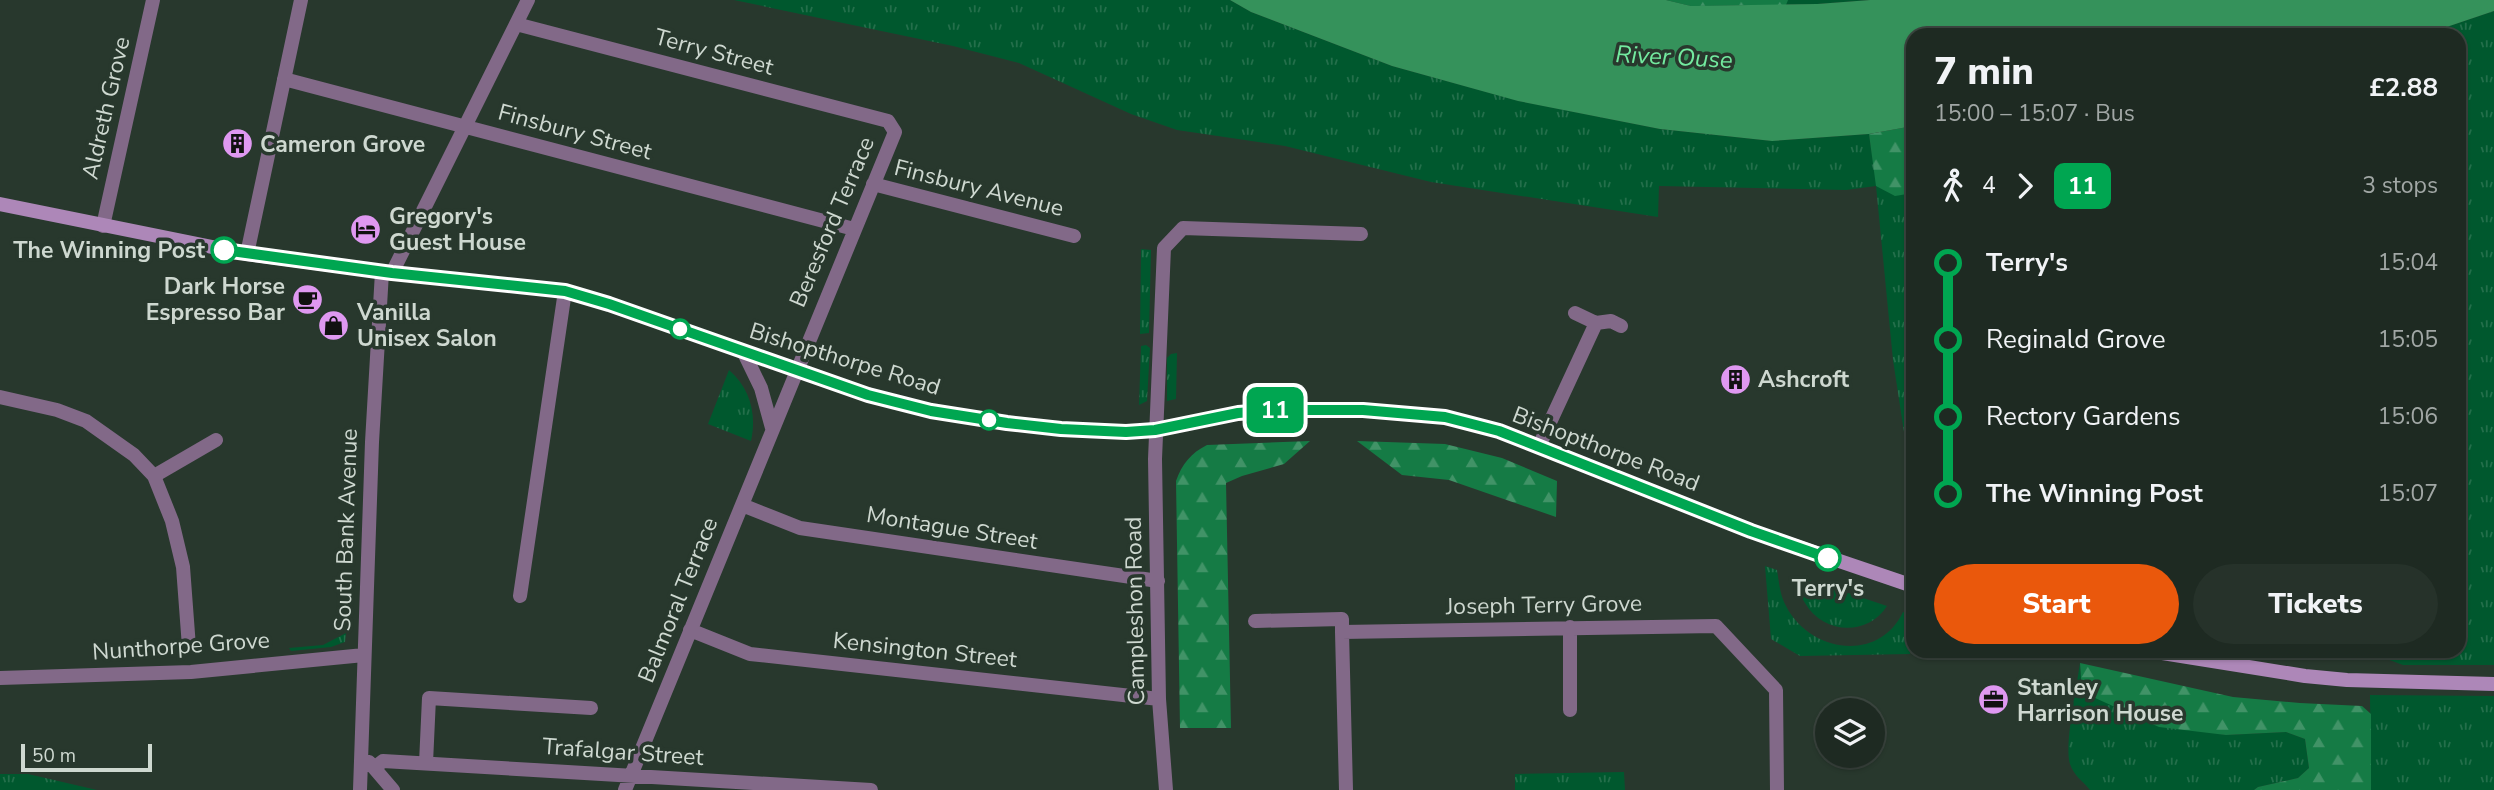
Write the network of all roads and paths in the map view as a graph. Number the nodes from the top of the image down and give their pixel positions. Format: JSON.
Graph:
{"nodes":[{"id":1,"x":153,"y":0,"type":"edge"},
{"id":2,"x":301,"y":0,"type":"edge"},
{"id":3,"x":528,"y":0,"type":"edge"},
{"id":4,"x":516,"y":24,"type":"junction"},
{"id":5,"x":284,"y":79,"type":"junction"},
{"id":6,"x":466,"y":126,"type":"junction"},
{"id":7,"x":895,"y":132,"type":"joint"},
{"id":8,"x":873,"y":184,"type":"junction"},
{"id":9,"x":0,"y":204,"type":"edge"},
{"id":10,"x":103,"y":226,"type":"junction"},
{"id":11,"x":854,"y":229,"type":"junction"},
{"id":12,"x":1361,"y":234,"type":"dead end"},
{"id":13,"x":1074,"y":236,"type":"dead end"},
{"id":14,"x":247,"y":254,"type":"junction"},
{"id":15,"x":387,"y":273,"type":"junction"},
{"id":16,"x":565,"y":291,"type":"junction"},
{"id":17,"x":1575,"y":313,"type":"dead end"},
{"id":18,"x":1596,"y":323,"type":"junction"},
{"id":19,"x":1621,"y":326,"type":"dead end"},
{"id":20,"x":744,"y":353,"type":"junction"},
{"id":21,"x":796,"y":369,"type":"junction"},
{"id":22,"x":0,"y":397,"type":"edge"},
{"id":23,"x":772,"y":428,"type":"junction"},
{"id":24,"x":1155,"y":430,"type":"junction"},
{"id":25,"x":216,"y":439,"type":"dead end"},
{"id":26,"x":1539,"y":446,"type":"junction"},
{"id":27,"x":154,"y":476,"type":"junction"},
{"id":28,"x":743,"y":505,"type":"junction"},
{"id":29,"x":1158,"y":581,"type":"junction"},
{"id":30,"x":1906,"y":584,"type":"edge"},
{"id":31,"x":520,"y":596,"type":"dead end"},
{"id":32,"x":1255,"y":621,"type":"dead end"},
{"id":33,"x":1570,"y":627,"type":"junction"},
{"id":34,"x":690,"y":630,"type":"junction"},
{"id":35,"x":1342,"y":632,"type":"junction"},
{"id":36,"x":189,"y":647,"type":"dead end"},
{"id":37,"x":364,"y":654,"type":"junction"},
{"id":38,"x":2193,"y":658,"type":"edge"},
{"id":39,"x":0,"y":678,"type":"edge"},
{"id":40,"x":2494,"y":684,"type":"edge"},
{"id":41,"x":1159,"y":699,"type":"junction"},
{"id":42,"x":590,"y":708,"type":"dead end"},
{"id":43,"x":1570,"y":710,"type":"dead end"},
{"id":44,"x":361,"y":751,"type":"junction"},
{"id":45,"x":426,"y":763,"type":"junction"},
{"id":46,"x":374,"y":768,"type":"junction"},
{"id":47,"x":631,"y":776,"type":"junction"},
{"id":48,"x":359,"y":790,"type":"edge"},
{"id":49,"x":393,"y":790,"type":"edge"},
{"id":50,"x":625,"y":790,"type":"edge"},
{"id":51,"x":871,"y":790,"type":"edge"},
{"id":52,"x":1166,"y":790,"type":"edge"},
{"id":53,"x":1346,"y":790,"type":"edge"},
{"id":54,"x":1777,"y":790,"type":"edge"}],
"edges":[{"from":1,"to":10,"type":"street","name":"Aldreth Grove"},
{"from":2,"to":5,"type":"street"},
{"from":3,"to":4,"type":"street"},
{"from":4,"to":6,"type":"street"},
{"from":4,"to":7,"type":"street","name":"Terry Street"},
{"from":5,"to":6,"type":"street","name":"Finsbury Street"},
{"from":5,"to":14,"type":"street"},
{"from":6,"to":11,"type":"street","name":"Finsbury Street"},
{"from":6,"to":15,"type":"street"},
{"from":7,"to":8,"type":"street","name":"Beresford Terrace"},
{"from":8,"to":11,"type":"street","name":"Beresford Terrace"},
{"from":8,"to":13,"type":"street","name":"Finsbury Avenue"},
{"from":9,"to":10,"type":"street","name":"Bishopthorpe Road"},
{"from":10,"to":14,"type":"street","name":"Bishopthorpe Road"},
{"from":11,"to":21,"type":"street","name":"Beresford Terrace"},
{"from":12,"to":24,"type":"street","name":"Campleshon Road"},
{"from":14,"to":15,"type":"street","name":"Bishopthorpe Road"},
{"from":15,"to":16,"type":"street","name":"Bishopthorpe Road"},
{"from":15,"to":37,"type":"street","name":"South Bank Avenue"},
{"from":16,"to":20,"type":"street","name":"Bishopthorpe Road"},
{"from":16,"to":31,"type":"street"},
{"from":17,"to":18,"type":"street"},
{"from":18,"to":19,"type":"street"},
{"from":18,"to":26,"type":"street"},
{"from":20,"to":21,"type":"street","name":"Bishopthorpe Road"},
{"from":20,"to":23,"type":"street"},
{"from":21,"to":23,"type":"street","name":"Balmoral Terrace"},
{"from":21,"to":24,"type":"street","name":"Bishopthorpe Road"},
{"from":22,"to":27,"type":"street"},
{"from":23,"to":28,"type":"street","name":"Balmoral Terrace"},
{"from":24,"to":26,"type":"street","name":"Bishopthorpe Road"},
{"from":24,"to":29,"type":"street","name":"Campleshon Road"},
{"from":25,"to":27,"type":"street"},
{"from":26,"to":30,"type":"street","name":"Bishopthorpe Road"},
{"from":27,"to":36,"type":"street"},
{"from":28,"to":29,"type":"street","name":"Montague Street"},
{"from":28,"to":34,"type":"street","name":"Balmoral Terrace"},
{"from":29,"to":41,"type":"street","name":"Campleshon Road"},
{"from":32,"to":35,"type":"street"},
{"from":33,"to":35,"type":"street","name":"Joseph Terry Grove"},
{"from":33,"to":43,"type":"street"},
{"from":33,"to":54,"type":"street","name":"Joseph Terry Grove"},
{"from":34,"to":41,"type":"street","name":"Kensington Street"},
{"from":34,"to":47,"type":"street","name":"Balmoral Terrace"},
{"from":35,"to":53,"type":"street"},
{"from":37,"to":39,"type":"street","name":"Nunthorpe Grove"},
{"from":37,"to":44,"type":"street","name":"South Bank Avenue"},
{"from":38,"to":40,"type":"street"},
{"from":41,"to":52,"type":"street","name":"Campleshon Road"},
{"from":42,"to":45,"type":"street"},
{"from":44,"to":46,"type":"street"},
{"from":44,"to":48,"type":"street","name":"South Bank Avenue"},
{"from":45,"to":46,"type":"street","name":"Trafalgar Street"},
{"from":45,"to":47,"type":"street","name":"Trafalgar Street"},
{"from":46,"to":49,"type":"street"},
{"from":47,"to":50,"type":"street","name":"Balmoral Terrace"},
{"from":47,"to":51,"type":"street","name":"Trafalgar Street"}]}
